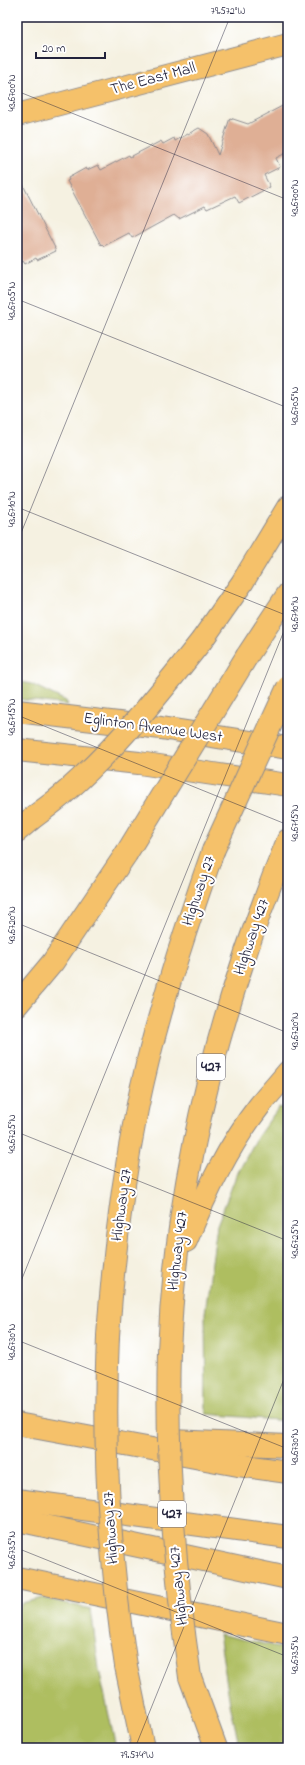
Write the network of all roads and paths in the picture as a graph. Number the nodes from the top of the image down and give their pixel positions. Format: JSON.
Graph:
{"nodes":[{"id":1,"x":288,"y":44,"type":"edge"},
{"id":2,"x":17,"y":115,"type":"edge"},
{"id":3,"x":288,"y":507,"type":"edge"},
{"id":4,"x":288,"y":594,"type":"edge"},
{"id":5,"x":288,"y":687,"type":"edge"},
{"id":6,"x":17,"y":711,"type":"edge"},
{"id":7,"x":288,"y":748,"type":"edge"},
{"id":8,"x":17,"y":750,"type":"edge"},
{"id":9,"x":288,"y":785,"type":"edge"},
{"id":10,"x":24,"y":826,"type":"edge"},
{"id":11,"x":288,"y":840,"type":"edge"},
{"id":12,"x":17,"y":1005,"type":"edge"},
{"id":13,"x":288,"y":1072,"type":"edge"},
{"id":14,"x":174,"y":1274,"type":"junction"},
{"id":15,"x":17,"y":1424,"type":"edge"},
{"id":16,"x":73,"y":1434,"type":"junction"},
{"id":17,"x":288,"y":1446,"type":"edge"},
{"id":18,"x":288,"y":1472,"type":"edge"},
{"id":19,"x":17,"y":1500,"type":"edge"},
{"id":20,"x":17,"y":1520,"type":"edge"},
{"id":21,"x":288,"y":1537,"type":"edge"},
{"id":22,"x":17,"y":1578,"type":"edge"},
{"id":23,"x":288,"y":1578,"type":"edge"},
{"id":24,"x":288,"y":1634,"type":"edge"},
{"id":25,"x":190,"y":1677,"type":"junction"},
{"id":26,"x":143,"y":1748,"type":"edge"},
{"id":27,"x":200,"y":1748,"type":"edge"},
{"id":28,"x":216,"y":1748,"type":"edge"}],
"edges":[{"from":1,"to":2,"type":"main road","name":"The East Mall"},
{"from":3,"to":10,"type":"main road","bridge":true},
{"from":4,"to":12,"type":"main road","bridge":true},
{"from":5,"to":26,"type":"main road","name":"Highway 27","bridge":true},
{"from":6,"to":7,"type":"main road","name":"Eglinton Avenue West"},
{"from":8,"to":9,"type":"main road"},
{"from":11,"to":14,"type":"main road","name":"Highway 427","number":"427"},
{"from":13,"to":14,"type":"main road"},
{"from":14,"to":25,"type":"main road","name":"Highway 427","number":"427","bridge":true},
{"from":15,"to":16,"type":"main road"},
{"from":16,"to":17,"type":"main road"},
{"from":16,"to":18,"type":"main road"},
{"from":19,"to":21,"type":"main road"},
{"from":20,"to":23,"type":"main road"},
{"from":22,"to":24,"type":"main road"},
{"from":25,"to":27,"type":"main road"},
{"from":25,"to":28,"type":"main road"}]}
